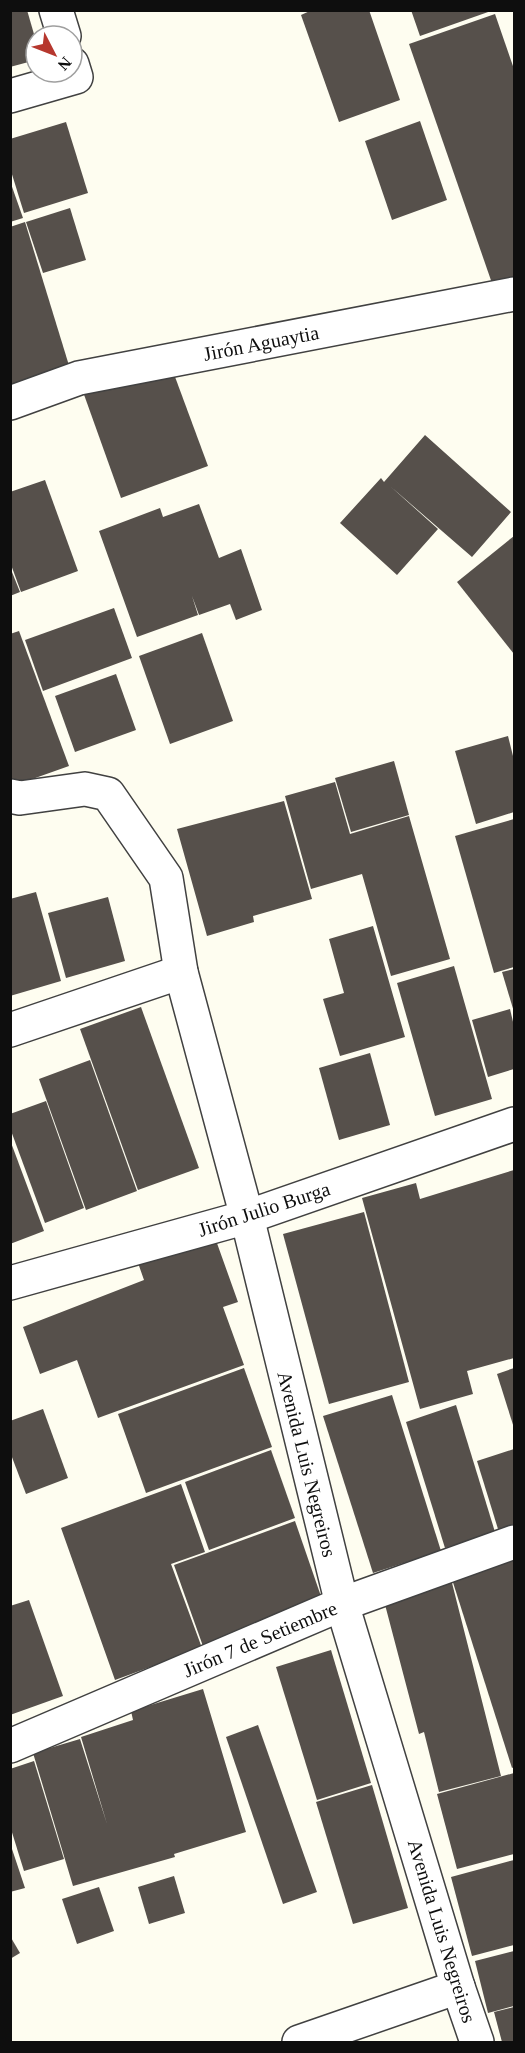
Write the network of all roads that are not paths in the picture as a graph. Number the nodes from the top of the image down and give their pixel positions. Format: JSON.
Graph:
{"nodes":[{"id":1,"x":40,"y":84,"type":"edge"},
{"id":2,"x":10,"y":96,"type":"edge"},
{"id":3,"x":514,"y":294,"type":"edge"},
{"id":4,"x":10,"y":403,"type":"edge"},
{"id":5,"x":10,"y":796,"type":"edge"},
{"id":6,"x":181,"y":972,"type":"junction"},
{"id":7,"x":10,"y":1030,"type":"edge"},
{"id":8,"x":514,"y":1124,"type":"edge"},
{"id":9,"x":247,"y":1217,"type":"junction"},
{"id":10,"x":10,"y":1283,"type":"edge"},
{"id":11,"x":514,"y":1542,"type":"edge"},
{"id":12,"x":342,"y":1604,"type":"junction"},
{"id":13,"x":10,"y":1746,"type":"edge"},
{"id":14,"x":458,"y":1987,"type":"junction"},
{"id":15,"x":299,"y":2043,"type":"edge"},
{"id":16,"x":477,"y":2043,"type":"edge"}],
"edges":[{"from":1,"to":2,"type":"street"},
{"from":3,"to":4,"type":"street","name":"Jirón Aguaytia"},
{"from":5,"to":6,"type":"street","name":"Avenida Luis Negreiros"},
{"from":6,"to":7,"type":"street"},
{"from":6,"to":9,"type":"street","name":"Avenida Luis Negreiros"},
{"from":8,"to":9,"type":"street","name":"Jirón Julio Burga"},
{"from":9,"to":10,"type":"street","name":"Jirón Julio Burga"},
{"from":9,"to":12,"type":"street","name":"Avenida Luis Negreiros"},
{"from":11,"to":12,"type":"street","name":"Jirón 7 de Setiembre"},
{"from":12,"to":13,"type":"street","name":"Jirón 7 de Setiembre"},
{"from":12,"to":14,"type":"street","name":"Avenida Luis Negreiros"},
{"from":14,"to":15,"type":"street"},
{"from":14,"to":16,"type":"street","name":"Avenida Luis Negreiros"}]}
